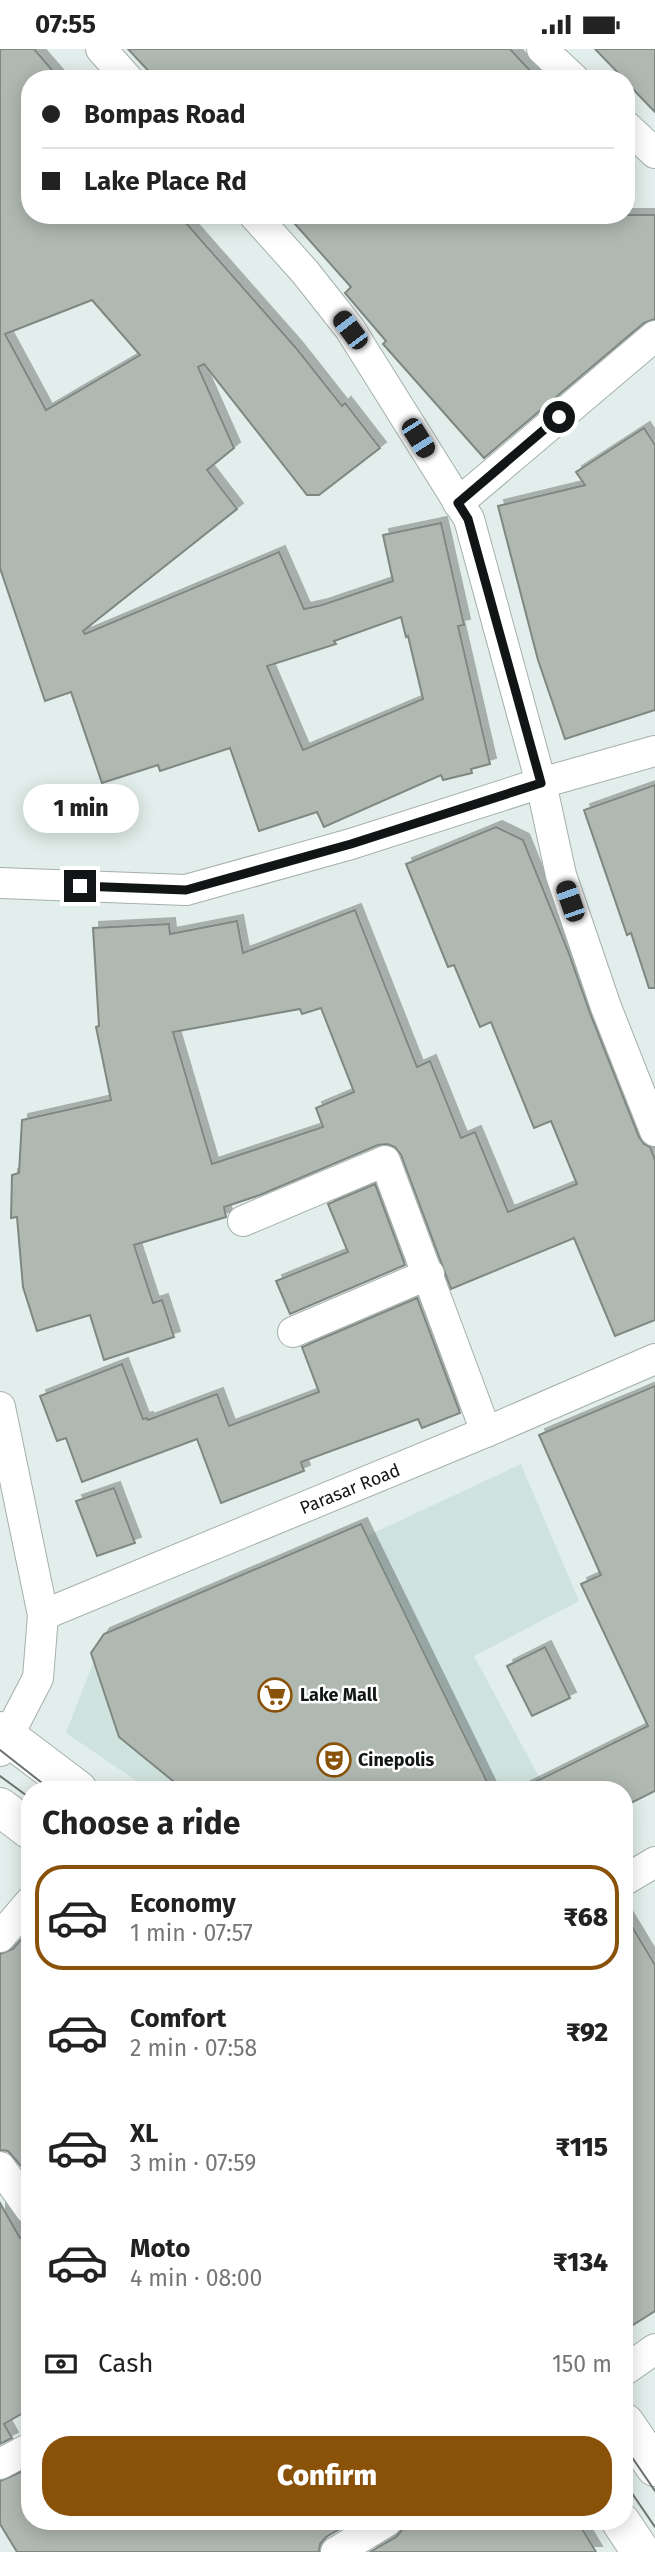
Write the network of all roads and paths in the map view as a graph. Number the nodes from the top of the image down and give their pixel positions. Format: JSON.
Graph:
{"nodes":[{"id":1,"x":101,"y":49,"type":"edge"},
{"id":2,"x":542,"y":49,"type":"edge"},
{"id":3,"x":120,"y":70,"type":"edge"},
{"id":4,"x":565,"y":70,"type":"edge"},
{"id":5,"x":635,"y":134,"type":"edge"},
{"id":6,"x":655,"y":153,"type":"edge"},
{"id":7,"x":262,"y":224,"type":"edge"},
{"id":8,"x":650,"y":352,"type":"edge"},
{"id":9,"x":458,"y":503,"type":"junction"},
{"id":10,"x":655,"y":751,"type":"edge"},
{"id":11,"x":541,"y":783,"type":"junction"},
{"id":12,"x":0,"y":883,"type":"edge"},
{"id":13,"x":655,"y":1131,"type":"edge"},
{"id":14,"x":243,"y":1221,"type":"dead end"},
{"id":15,"x":429,"y":1274,"type":"junction"},
{"id":16,"x":293,"y":1332,"type":"dead end"},
{"id":17,"x":655,"y":1359,"type":"edge"},
{"id":18,"x":0,"y":1407,"type":"edge"},
{"id":19,"x":486,"y":1432,"type":"junction"},
{"id":20,"x":44,"y":1615,"type":"junction"},
{"id":21,"x":3,"y":1740,"type":"edge"},
{"id":22,"x":64,"y":1781,"type":"edge"},
{"id":23,"x":0,"y":1807,"type":"edge"},
{"id":24,"x":21,"y":1823,"type":"edge"},
{"id":25,"x":655,"y":1862,"type":"edge"},
{"id":26,"x":633,"y":1875,"type":"edge"},
{"id":27,"x":21,"y":1912,"type":"edge"},
{"id":28,"x":0,"y":1937,"type":"edge"},
{"id":29,"x":0,"y":2167,"type":"edge"},
{"id":30,"x":21,"y":2197,"type":"edge"},
{"id":31,"x":655,"y":2349,"type":"edge"},
{"id":32,"x":633,"y":2364,"type":"edge"},
{"id":33,"x":633,"y":2435,"type":"edge"},
{"id":34,"x":21,"y":2453,"type":"edge"},
{"id":35,"x":0,"y":2464,"type":"edge"},
{"id":36,"x":655,"y":2467,"type":"edge"},
{"id":37,"x":373,"y":2530,"type":"edge"},
{"id":38,"x":626,"y":2530,"type":"edge"},
{"id":39,"x":336,"y":2552,"type":"edge"},
{"id":40,"x":641,"y":2552,"type":"edge"}],
"edges":[{"from":1,"to":3,"type":"street"},
{"from":2,"to":4,"type":"street"},
{"from":5,"to":6,"type":"street"},
{"from":7,"to":9,"type":"street"},
{"from":8,"to":9,"type":"street"},
{"from":9,"to":11,"type":"street"},
{"from":10,"to":11,"type":"street"},
{"from":11,"to":12,"type":"street"},
{"from":11,"to":13,"type":"street"},
{"from":14,"to":15,"type":"street"},
{"from":15,"to":16,"type":"street"},
{"from":15,"to":19,"type":"street"},
{"from":17,"to":19,"type":"street","name":"Parasar Road"},
{"from":18,"to":20,"type":"street"},
{"from":19,"to":20,"type":"street","name":"Parasar Road"},
{"from":20,"to":21,"type":"street"},
{"from":21,"to":22,"type":"main road"},
{"from":23,"to":24,"type":"main road"},
{"from":25,"to":26,"type":"street"},
{"from":27,"to":28,"type":"street"},
{"from":29,"to":30,"type":"street"},
{"from":31,"to":32,"type":"street"},
{"from":33,"to":36,"type":"main road"},
{"from":34,"to":35,"type":"street"},
{"from":37,"to":39,"type":"street"},
{"from":38,"to":40,"type":"main road"}]}
